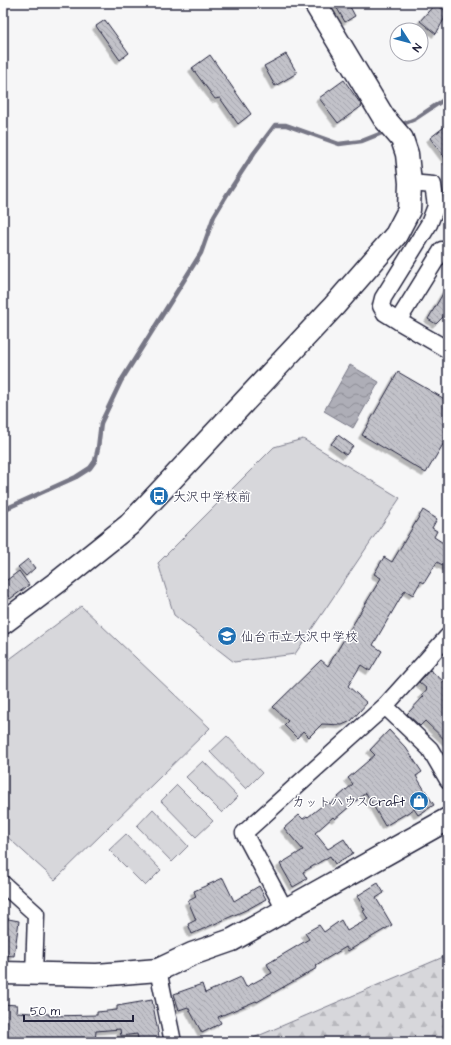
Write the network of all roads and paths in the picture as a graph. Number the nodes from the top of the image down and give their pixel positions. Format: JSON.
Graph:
{"nodes":[{"id":1,"x":315,"y":3,"type":"edge"},
{"id":2,"x":410,"y":183,"type":"junction"},
{"id":3,"x":448,"y":253,"type":"edge"},
{"id":4,"x":398,"y":321,"type":"junction"},
{"id":5,"x":448,"y":350,"type":"edge"},
{"id":6,"x":3,"y":623,"type":"edge"},
{"id":7,"x":446,"y":642,"type":"edge"},
{"id":8,"x":385,"y":706,"type":"junction"},
{"id":9,"x":448,"y":780,"type":"edge"},
{"id":10,"x":448,"y":819,"type":"edge"},
{"id":11,"x":3,"y":884,"type":"edge"},
{"id":12,"x":285,"y":910,"type":"junction"},
{"id":13,"x":158,"y":970,"type":"junction"},
{"id":14,"x":3,"y":972,"type":"edge"},
{"id":15,"x":34,"y":975,"type":"junction"},
{"id":16,"x":174,"y":1042,"type":"edge"}],
"edges":[{"from":1,"to":2,"type":"street"},
{"from":2,"to":4,"type":"street"},
{"from":2,"to":6,"type":"street"},
{"from":3,"to":4,"type":"street"},
{"from":4,"to":5,"type":"street"},
{"from":7,"to":8,"type":"street"},
{"from":8,"to":9,"type":"street"},
{"from":8,"to":12,"type":"street"},
{"from":10,"to":12,"type":"street"},
{"from":11,"to":15,"type":"street"},
{"from":12,"to":13,"type":"street"},
{"from":13,"to":15,"type":"street"},
{"from":13,"to":16,"type":"street"},
{"from":14,"to":15,"type":"street"}]}
